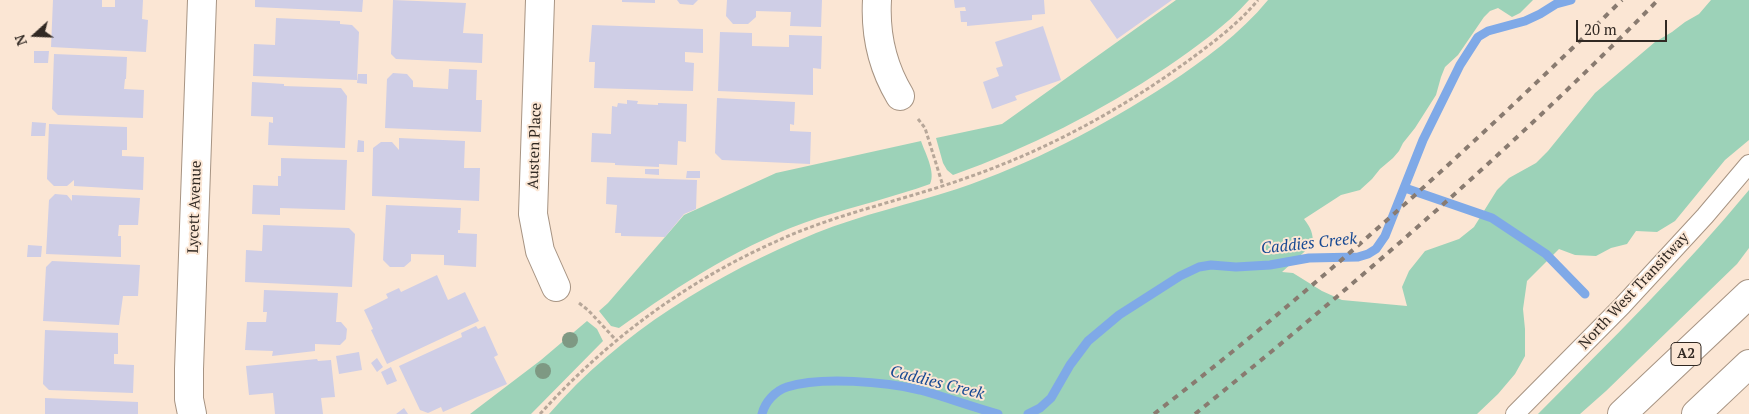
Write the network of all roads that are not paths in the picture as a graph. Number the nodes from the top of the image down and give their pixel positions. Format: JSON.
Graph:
{"nodes":[{"id":1,"x":202,"y":0,"type":"edge"},
{"id":2,"x":540,"y":0,"type":"edge"},
{"id":3,"x":876,"y":0,"type":"edge"},
{"id":4,"x":900,"y":96,"type":"road end"},
{"id":5,"x":1749,"y":164,"type":"edge"},
{"id":6,"x":556,"y":287,"type":"road end"},
{"id":7,"x":1749,"y":294,"type":"edge"},
{"id":8,"x":1749,"y":364,"type":"edge"},
{"id":9,"x":192,"y":414,"type":"edge"},
{"id":10,"x":1515,"y":414,"type":"edge"},
{"id":11,"x":1622,"y":414,"type":"edge"},
{"id":12,"x":1696,"y":414,"type":"edge"}],
"edges":[{"from":1,"to":9,"type":"main road","name":"Lycett Avenue"},
{"from":2,"to":6,"type":"main road","name":"Austen Place"},
{"from":3,"to":4,"type":"main road"},
{"from":5,"to":10,"type":"lane","name":"North West Transitway"},
{"from":7,"to":11,"type":"main road","number":"A2"},
{"from":8,"to":12,"type":"main road"}]}
